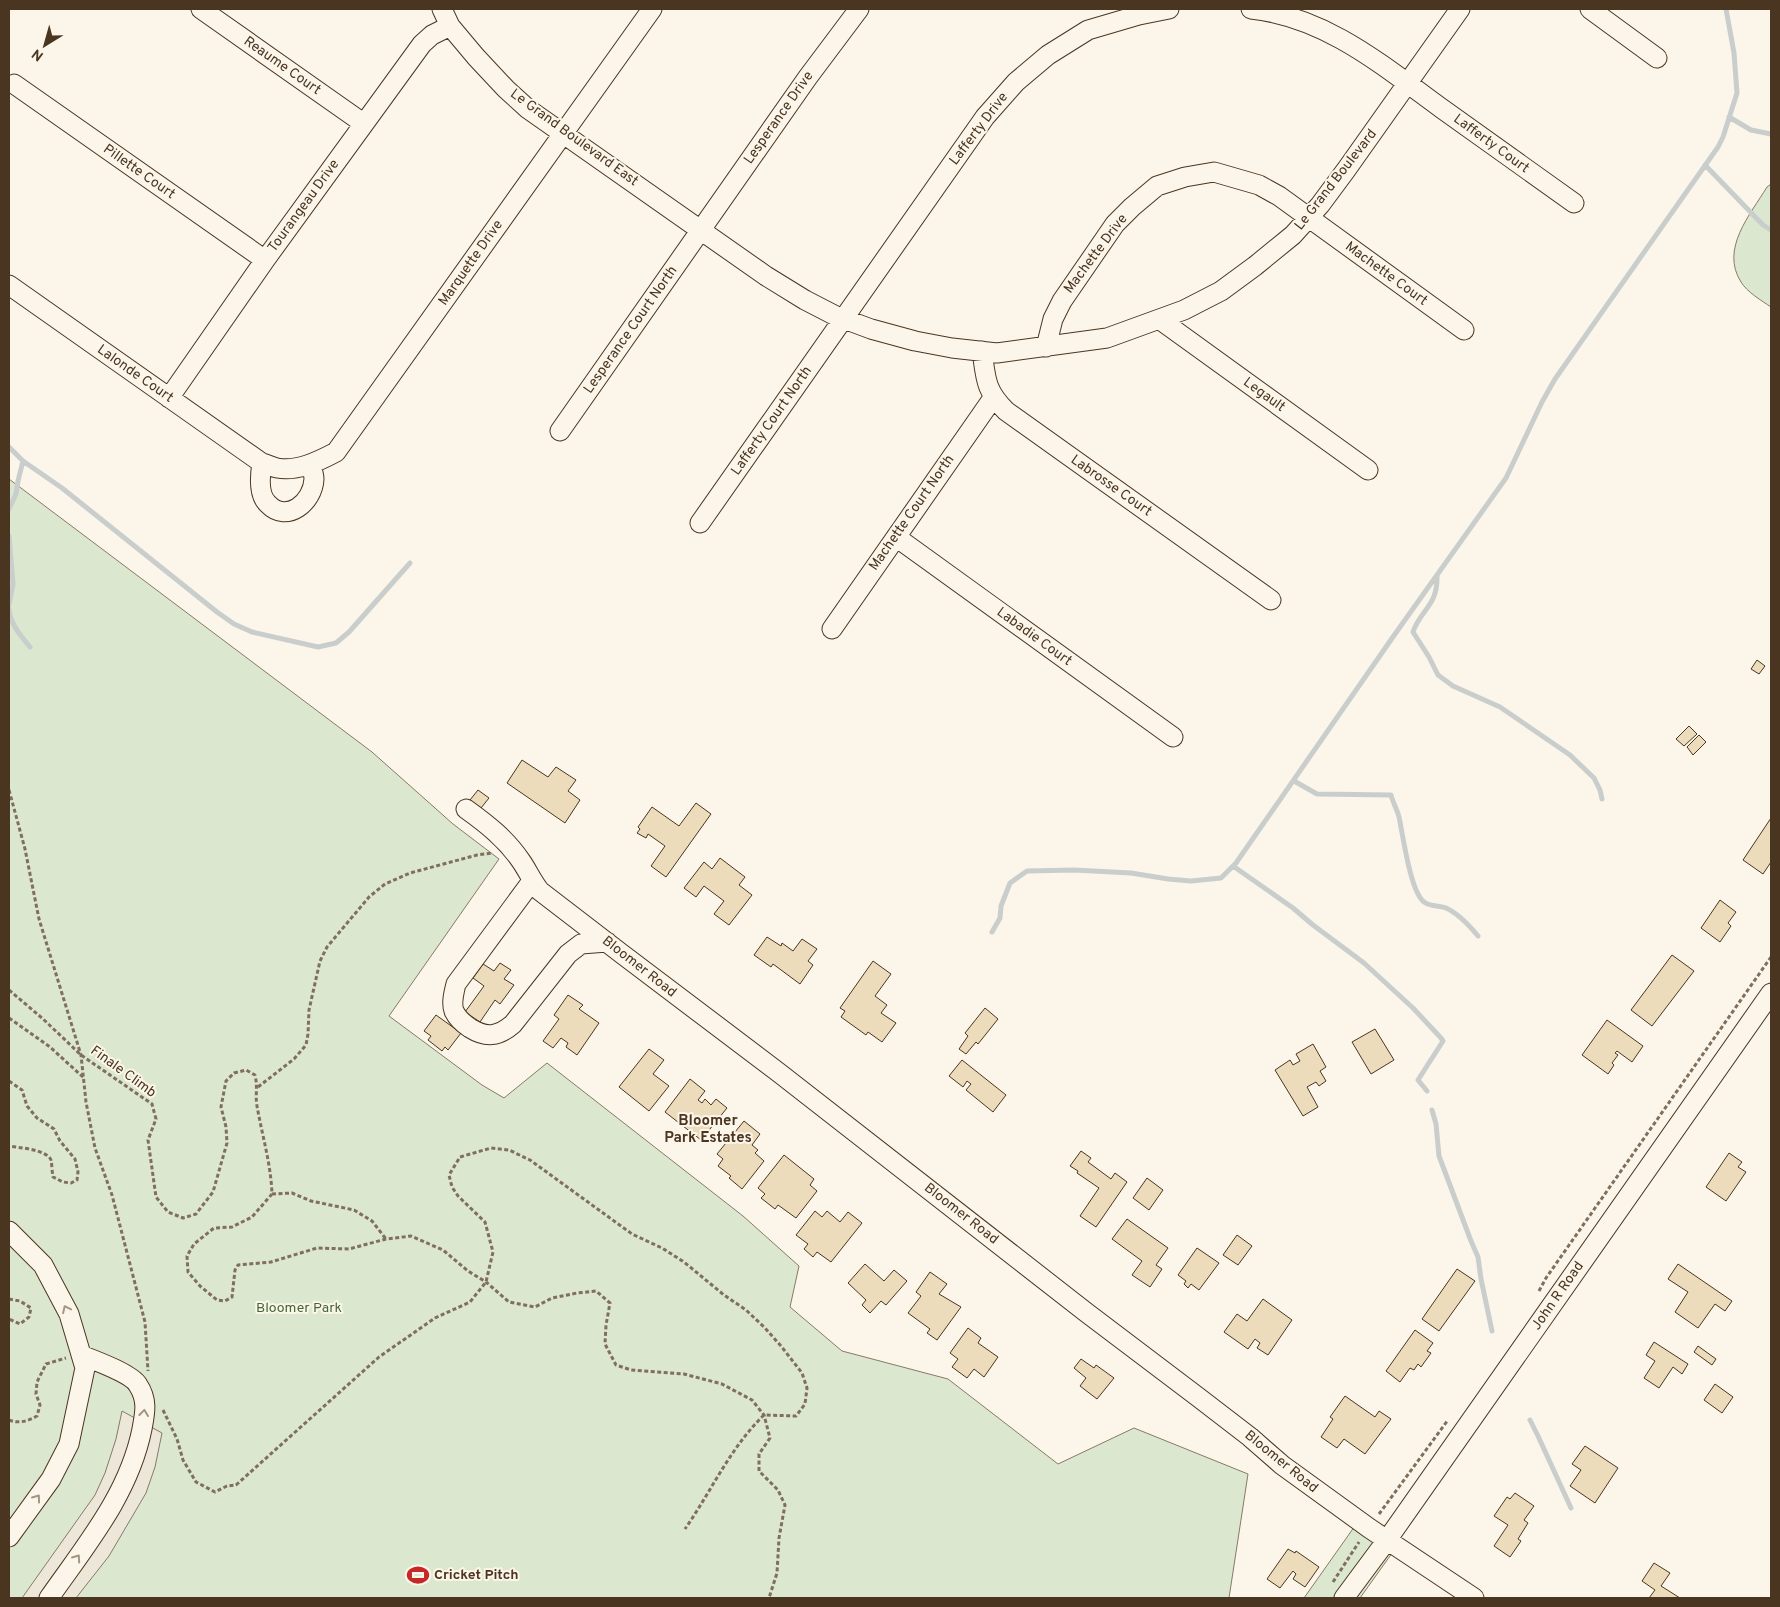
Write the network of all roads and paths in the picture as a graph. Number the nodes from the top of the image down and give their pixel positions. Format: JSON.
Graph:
{"nodes":[{"id":1,"x":201,"y":9,"type":"edge"},
{"id":2,"x":442,"y":9,"type":"edge"},
{"id":3,"x":652,"y":9,"type":"edge"},
{"id":4,"x":859,"y":9,"type":"edge"},
{"id":5,"x":1169,"y":9,"type":"edge"},
{"id":6,"x":1251,"y":9,"type":"edge"},
{"id":7,"x":1460,"y":9,"type":"edge"},
{"id":8,"x":1590,"y":9,"type":"edge"},
{"id":9,"x":450,"y":26,"type":"junction"},
{"id":10,"x":1657,"y":58,"type":"dead end"},
{"id":11,"x":14,"y":84,"type":"dead end"},
{"id":12,"x":1408,"y":84,"type":"junction"},
{"id":13,"x":364,"y":123,"type":"junction"},
{"id":14,"x":562,"y":133,"type":"junction"},
{"id":15,"x":1574,"y":203,"type":"dead end"},
{"id":16,"x":1308,"y":218,"type":"junction"},
{"id":17,"x":701,"y":230,"type":"junction"},
{"id":18,"x":265,"y":260,"type":"junction"},
{"id":19,"x":9,"y":285,"type":"edge"},
{"id":20,"x":844,"y":319,"type":"junction"},
{"id":21,"x":1159,"y":320,"type":"junction"},
{"id":22,"x":1464,"y":330,"type":"dead end"},
{"id":23,"x":1046,"y":347,"type":"junction"},
{"id":24,"x":982,"y":351,"type":"junction"},
{"id":25,"x":169,"y":398,"type":"junction"},
{"id":26,"x":993,"y":398,"type":"junction"},
{"id":27,"x":560,"y":431,"type":"dead end"},
{"id":28,"x":262,"y":463,"type":"junction"},
{"id":29,"x":310,"y":464,"type":"junction"},
{"id":30,"x":1368,"y":470,"type":"dead end"},
{"id":31,"x":700,"y":524,"type":"dead end"},
{"id":32,"x":896,"y":537,"type":"junction"},
{"id":33,"x":1271,"y":600,"type":"dead end"},
{"id":34,"x":832,"y":629,"type":"dead end"},
{"id":35,"x":1173,"y":738,"type":"dead end"},
{"id":36,"x":9,"y":790,"type":"edge"},
{"id":37,"x":466,"y":809,"type":"dead end"},
{"id":38,"x":522,"y":862,"type":"junction"},
{"id":39,"x":532,"y":881,"type":"junction"},
{"id":40,"x":607,"y":942,"type":"junction"},
{"id":41,"x":1771,"y":957,"type":"edge"},
{"id":42,"x":9,"y":990,"type":"edge"},
{"id":43,"x":1771,"y":993,"type":"edge"},
{"id":44,"x":9,"y":1018,"type":"edge"},
{"id":45,"x":81,"y":1055,"type":"junction"},
{"id":46,"x":85,"y":1078,"type":"junction"},
{"id":47,"x":9,"y":1081,"type":"edge"},
{"id":48,"x":258,"y":1087,"type":"junction"},
{"id":49,"x":9,"y":1146,"type":"edge"},
{"id":50,"x":272,"y":1194,"type":"junction"},
{"id":51,"x":9,"y":1231,"type":"edge"},
{"id":52,"x":386,"y":1239,"type":"junction"},
{"id":53,"x":486,"y":1282,"type":"junction"},
{"id":54,"x":1538,"y":1292,"type":"dead end"},
{"id":55,"x":9,"y":1299,"type":"edge"},
{"id":56,"x":9,"y":1319,"type":"edge"},
{"id":57,"x":81,"y":1355,"type":"junction"},
{"id":58,"x":148,"y":1373,"type":"dead end"},
{"id":59,"x":160,"y":1404,"type":"dead end"},
{"id":60,"x":764,"y":1415,"type":"junction"},
{"id":61,"x":1450,"y":1416,"type":"dead end"},
{"id":62,"x":9,"y":1420,"type":"edge"},
{"id":63,"x":1376,"y":1519,"type":"dead end"},
{"id":64,"x":685,"y":1529,"type":"dead end"},
{"id":65,"x":9,"y":1538,"type":"edge"},
{"id":66,"x":1362,"y":1538,"type":"dead end"},
{"id":67,"x":1387,"y":1540,"type":"junction"},
{"id":68,"x":1348,"y":1558,"type":"dead end"},
{"id":69,"x":49,"y":1598,"type":"edge"},
{"id":70,"x":769,"y":1598,"type":"edge"},
{"id":71,"x":1344,"y":1598,"type":"edge"},
{"id":72,"x":1474,"y":1598,"type":"edge"}],
"edges":[{"from":1,"to":13,"type":"street","name":"Reaume Court"},
{"from":2,"to":9,"type":"street","name":"Le Grand Boulevard East"},
{"from":3,"to":14,"type":"street","name":"Marquette Drive"},
{"from":4,"to":17,"type":"street","name":"Lesperance Drive"},
{"from":5,"to":20,"type":"street","name":"Lafferty Drive"},
{"from":6,"to":12,"type":"street"},
{"from":7,"to":12,"type":"street","name":"Le Grand Boulevard"},
{"from":8,"to":10,"type":"street"},
{"from":9,"to":13,"type":"street","name":"Tourangeau Drive"},
{"from":9,"to":14,"type":"street","name":"Le Grand Boulevard East"},
{"from":11,"to":18,"type":"street","name":"Pillette Court"},
{"from":12,"to":15,"type":"street","name":"Lafferty Court"},
{"from":12,"to":16,"type":"street","name":"Le Grand Boulevard"},
{"from":13,"to":18,"type":"street","name":"Tourangeau Drive"},
{"from":14,"to":17,"type":"street","name":"Le Grand Boulevard East"},
{"from":14,"to":29,"type":"street","name":"Marquette Drive"},
{"from":16,"to":21,"type":"street","name":"Le Grand Boulevard"},
{"from":16,"to":22,"type":"street","name":"Machette Court"},
{"from":16,"to":23,"type":"street","name":"Machette Drive"},
{"from":17,"to":20,"type":"street","name":"Le Grand Boulevard"},
{"from":17,"to":27,"type":"street","name":"Lesperance Court North"},
{"from":18,"to":25,"type":"street","name":"Tourangeau Drive"},
{"from":19,"to":25,"type":"street","name":"Lalonde Court"},
{"from":20,"to":24,"type":"street","name":"Le Grand Boulevard"},
{"from":20,"to":31,"type":"street","name":"Lafferty Court North"},
{"from":21,"to":23,"type":"street","name":"Le Grand Boulevard"},
{"from":21,"to":30,"type":"street","name":"Legault"},
{"from":23,"to":24,"type":"street","name":"Le Grand Boulevard"},
{"from":24,"to":26,"type":"street","name":"Labrosse Court"},
{"from":25,"to":28,"type":"street","name":"Lalonde Court"},
{"from":26,"to":32,"type":"street","name":"Machette Court North"},
{"from":26,"to":33,"type":"street","name":"Labrosse Court"},
{"from":28,"to":29,"type":"street","name":"Marquette Drive"},
{"from":28,"to":29,"type":"street"},
{"from":32,"to":34,"type":"street","name":"Machette Court North"},
{"from":32,"to":35,"type":"street","name":"Labadie Court"},
{"from":36,"to":45,"type":"path"},
{"from":37,"to":38,"type":"street","name":"Bloomer Road"},
{"from":38,"to":39,"type":"street","name":"Bloomer Road"},
{"from":38,"to":48,"type":"path"},
{"from":39,"to":40,"type":"street","name":"Bloomer Road"},
{"from":39,"to":40,"type":"street"},
{"from":40,"to":67,"type":"street","name":"Bloomer Road"},
{"from":41,"to":54,"type":"path"},
{"from":42,"to":45,"type":"path","name":"Finale Climb"},
{"from":43,"to":67,"type":"street","name":"John R Road"},
{"from":44,"to":46,"type":"path"},
{"from":45,"to":46,"type":"path"},
{"from":45,"to":48,"type":"path","name":"Finale Climb"},
{"from":46,"to":58,"type":"path"},
{"from":47,"to":49,"type":"path"},
{"from":48,"to":50,"type":"path"},
{"from":50,"to":52,"type":"path"},
{"from":50,"to":52,"type":"path"},
{"from":57,"to":51,"type":"street","one_way":true},
{"from":52,"to":53,"type":"path"},
{"from":53,"to":59,"type":"path"},
{"from":53,"to":60,"type":"path"},
{"from":53,"to":60,"type":"path"},
{"from":55,"to":56,"type":"path"},
{"from":57,"to":62,"type":"path"},
{"from":65,"to":57,"type":"street","one_way":true},
{"from":69,"to":57,"type":"street","one_way":true},
{"from":60,"to":64,"type":"path"},
{"from":60,"to":70,"type":"path"},
{"from":61,"to":63,"type":"path"},
{"from":66,"to":68,"type":"path"},
{"from":67,"to":71,"type":"street","name":"John R Road"},
{"from":67,"to":72,"type":"street","name":"Bloomer Road"}]}
